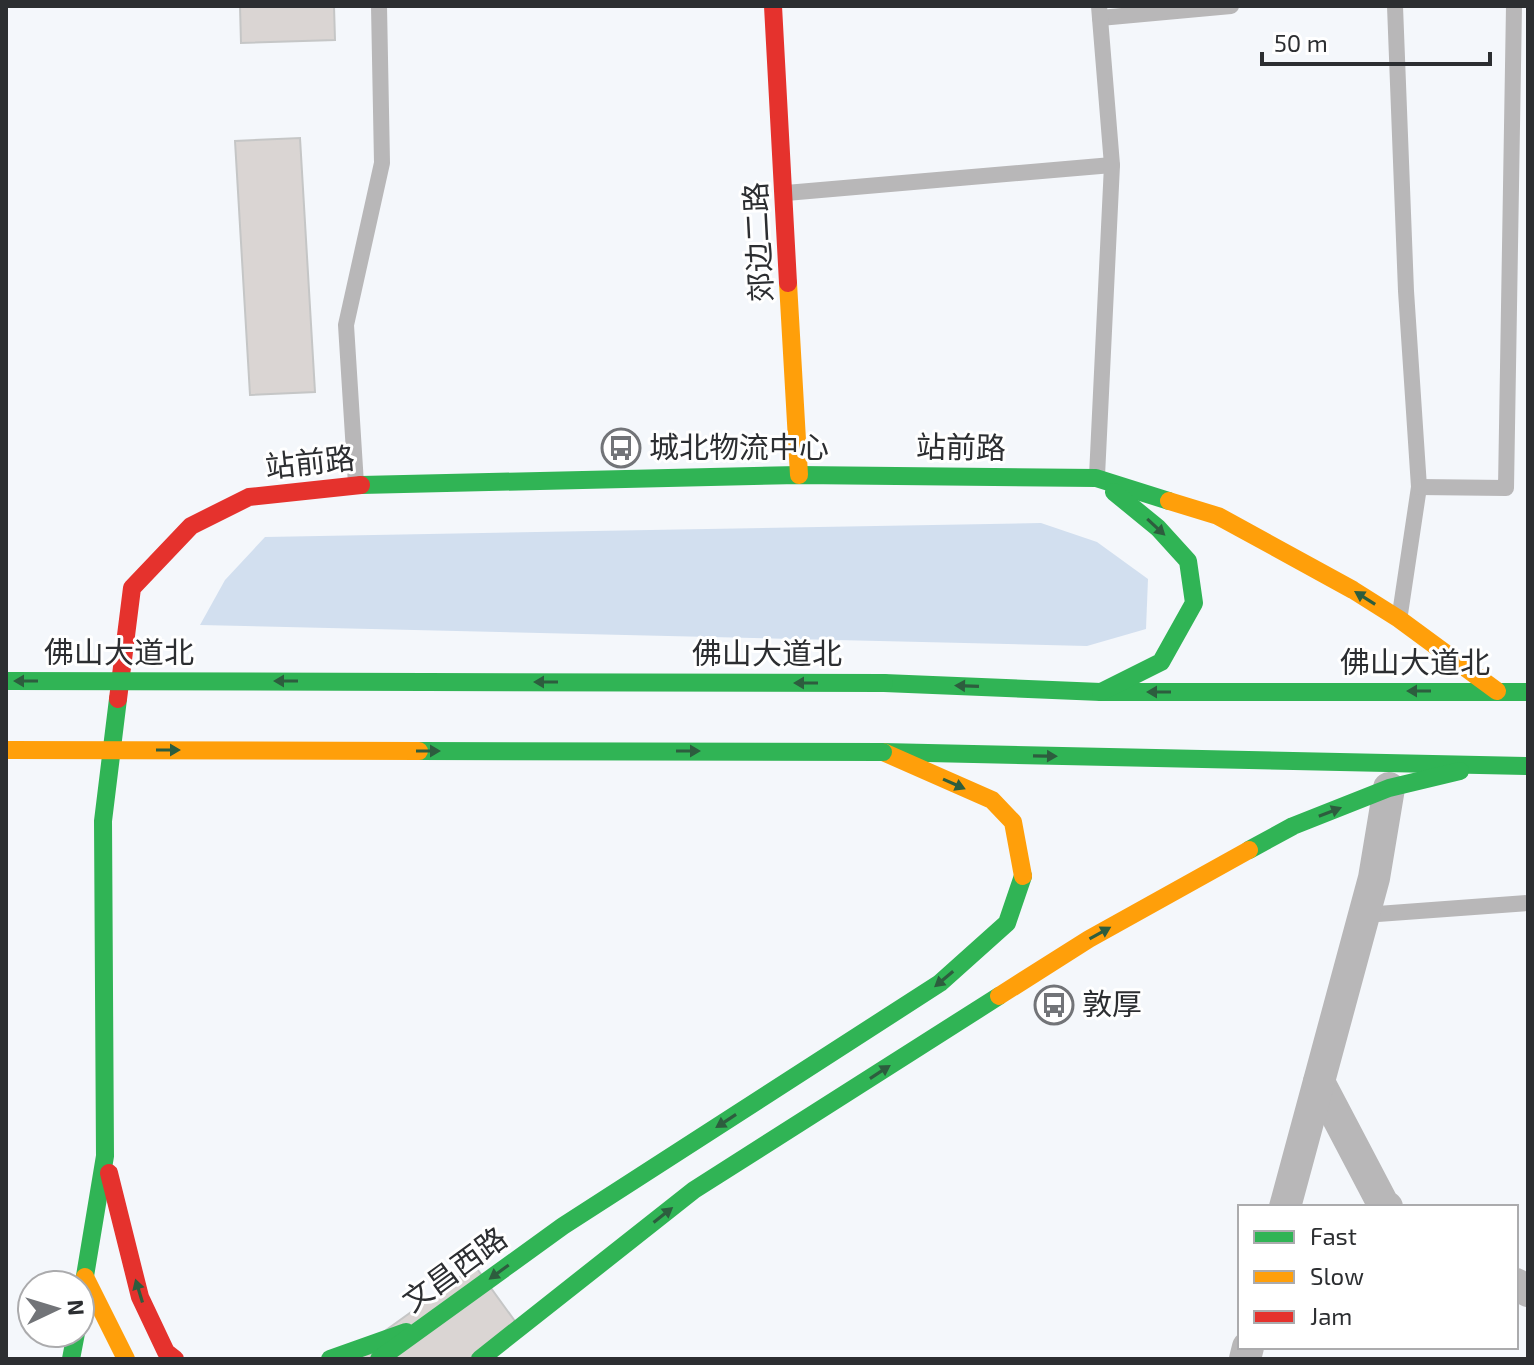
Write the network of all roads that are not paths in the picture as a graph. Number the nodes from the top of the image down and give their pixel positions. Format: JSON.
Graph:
{"nodes":[{"id":1,"x":379,"y":6,"type":"edge"},
{"id":2,"x":773,"y":6,"type":"edge"},
{"id":3,"x":1231,"y":6,"type":"edge"},
{"id":4,"x":1395,"y":6,"type":"edge"},
{"id":5,"x":1514,"y":6,"type":"edge"},
{"id":6,"x":1100,"y":12,"type":"edge"},
{"id":7,"x":1112,"y":165,"type":"junction"},
{"id":8,"x":784,"y":193,"type":"junction"},
{"id":9,"x":799,"y":475,"type":"junction"},
{"id":10,"x":1096,"y":478,"type":"junction"},
{"id":11,"x":356,"y":485,"type":"junction"},
{"id":12,"x":1419,"y":487,"type":"junction"},
{"id":13,"x":1399,"y":619,"type":"junction"},
{"id":14,"x":6,"y":681,"type":"edge"},
{"id":15,"x":1497,"y":691,"type":"junction"},
{"id":16,"x":1101,"y":692,"type":"junction"},
{"id":17,"x":1528,"y":692,"type":"edge"},
{"id":18,"x":6,"y":750,"type":"edge"},
{"id":19,"x":883,"y":752,"type":"junction"},
{"id":20,"x":1483,"y":765,"type":"junction"},
{"id":21,"x":1528,"y":766,"type":"edge"},
{"id":22,"x":1389,"y":788,"type":"junction"},
{"id":23,"x":1528,"y":903,"type":"edge"},
{"id":24,"x":1364,"y":915,"type":"junction"},
{"id":25,"x":1319,"y":1082,"type":"junction"},
{"id":26,"x":105,"y":1156,"type":"junction"},
{"id":27,"x":1286,"y":1205,"type":"edge"},
{"id":28,"x":1384,"y":1205,"type":"edge"},
{"id":29,"x":86,"y":1269,"type":"edge"},
{"id":30,"x":96,"y":1299,"type":"edge"},
{"id":31,"x":427,"y":1325,"type":"junction"},
{"id":32,"x":175,"y":1357,"type":"edge"},
{"id":33,"x":126,"y":1359,"type":"edge"},
{"id":34,"x":330,"y":1359,"type":"edge"},
{"id":35,"x":379,"y":1359,"type":"edge"},
{"id":36,"x":480,"y":1359,"type":"edge"}],
"edges":[{"from":1,"to":11,"type":"lane"},
{"from":2,"to":8,"type":"main road","name":"郊边二路"},
{"from":3,"to":6,"type":"lane"},
{"from":4,"to":12,"type":"lane"},
{"from":5,"to":12,"type":"lane"},
{"from":6,"to":7,"type":"lane"},
{"from":7,"to":8,"type":"lane"},
{"from":7,"to":10,"type":"lane"},
{"from":8,"to":9,"type":"main road","name":"郊边二路"},
{"from":9,"to":10,"type":"main road","name":"站前路"},
{"from":9,"to":11,"type":"main road","name":"站前路"},
{"from":13,"to":10,"type":"main road","name":"站前路","one_way":true},
{"from":10,"to":16,"type":"main road","one_way":true},
{"from":11,"to":26,"type":"main road","name":"站前路"},
{"from":12,"to":13,"type":"lane"},
{"from":13,"to":15,"type":"main road","name":"站前路"},
{"from":16,"to":14,"type":"main road","name":"佛山大道北","one_way":true,"bridge":true},
{"from":15,"to":16,"type":"main road","name":"佛山大道北","one_way":true},
{"from":15,"to":17,"type":"main road","name":"佛山大道北"},
{"from":18,"to":19,"type":"main road","one_way":true,"bridge":true},
{"from":19,"to":20,"type":"main road","one_way":true},
{"from":19,"to":31,"type":"main road","name":"文昌西路","one_way":true},
{"from":20,"to":21,"type":"main road"},
{"from":20,"to":22,"type":"main road"},
{"from":22,"to":24,"type":"street"},
{"from":36,"to":22,"type":"main road","one_way":true},
{"from":23,"to":24,"type":"lane"},
{"from":24,"to":25,"type":"street"},
{"from":25,"to":27,"type":"street"},
{"from":25,"to":28,"type":"street"},
{"from":26,"to":29,"type":"main road"},
{"from":32,"to":26,"type":"main road","one_way":true},
{"from":30,"to":33,"type":"main road"},
{"from":31,"to":34,"type":"main road"},
{"from":31,"to":35,"type":"main road","name":"文昌西路"}]}
